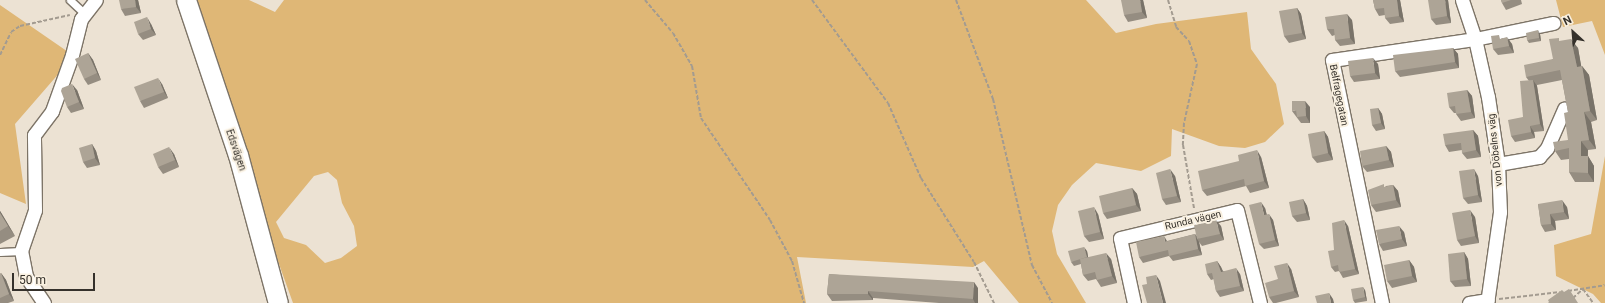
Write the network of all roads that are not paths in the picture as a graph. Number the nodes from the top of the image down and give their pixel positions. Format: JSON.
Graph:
{"nodes":[{"id":1,"x":70,"y":0,"type":"edge"},
{"id":2,"x":96,"y":0,"type":"edge"},
{"id":3,"x":186,"y":0,"type":"edge"},
{"id":4,"x":1462,"y":0,"type":"edge"},
{"id":5,"x":84,"y":12,"type":"junction"},
{"id":6,"x":1553,"y":23,"type":"dead end"},
{"id":7,"x":1475,"y":39,"type":"junction"},
{"id":8,"x":1564,"y":109,"type":"dead end"},
{"id":9,"x":1498,"y":164,"type":"junction"},
{"id":10,"x":21,"y":251,"type":"junction"},
{"id":11,"x":0,"y":252,"type":"edge"},
{"id":12,"x":1488,"y":302,"type":"edge"},
{"id":13,"x":44,"y":303,"type":"edge"},
{"id":14,"x":278,"y":303,"type":"edge"},
{"id":15,"x":1134,"y":303,"type":"edge"},
{"id":16,"x":1260,"y":303,"type":"edge"},
{"id":17,"x":1382,"y":303,"type":"edge"},
{"id":18,"x":1469,"y":303,"type":"edge"}],
"edges":[{"from":1,"to":5,"type":"lane"},
{"from":2,"to":5,"type":"street"},
{"from":3,"to":14,"type":"street","name":"Edsvägen"},
{"from":4,"to":7,"type":"street","name":"von Döbelns väg"},
{"from":5,"to":10,"type":"street"},
{"from":6,"to":7,"type":"street","name":"Belfragegatan"},
{"from":7,"to":9,"type":"street","name":"von Döbelns väg"},
{"from":7,"to":17,"type":"street","name":"Belfragegatan"},
{"from":8,"to":9,"type":"street"},
{"from":9,"to":12,"type":"street","name":"von Döbelns väg"},
{"from":10,"to":11,"type":"lane"},
{"from":10,"to":13,"type":"street"},
{"from":12,"to":18,"type":"street"},
{"from":15,"to":16,"type":"street","name":"Runda vägen"}]}
